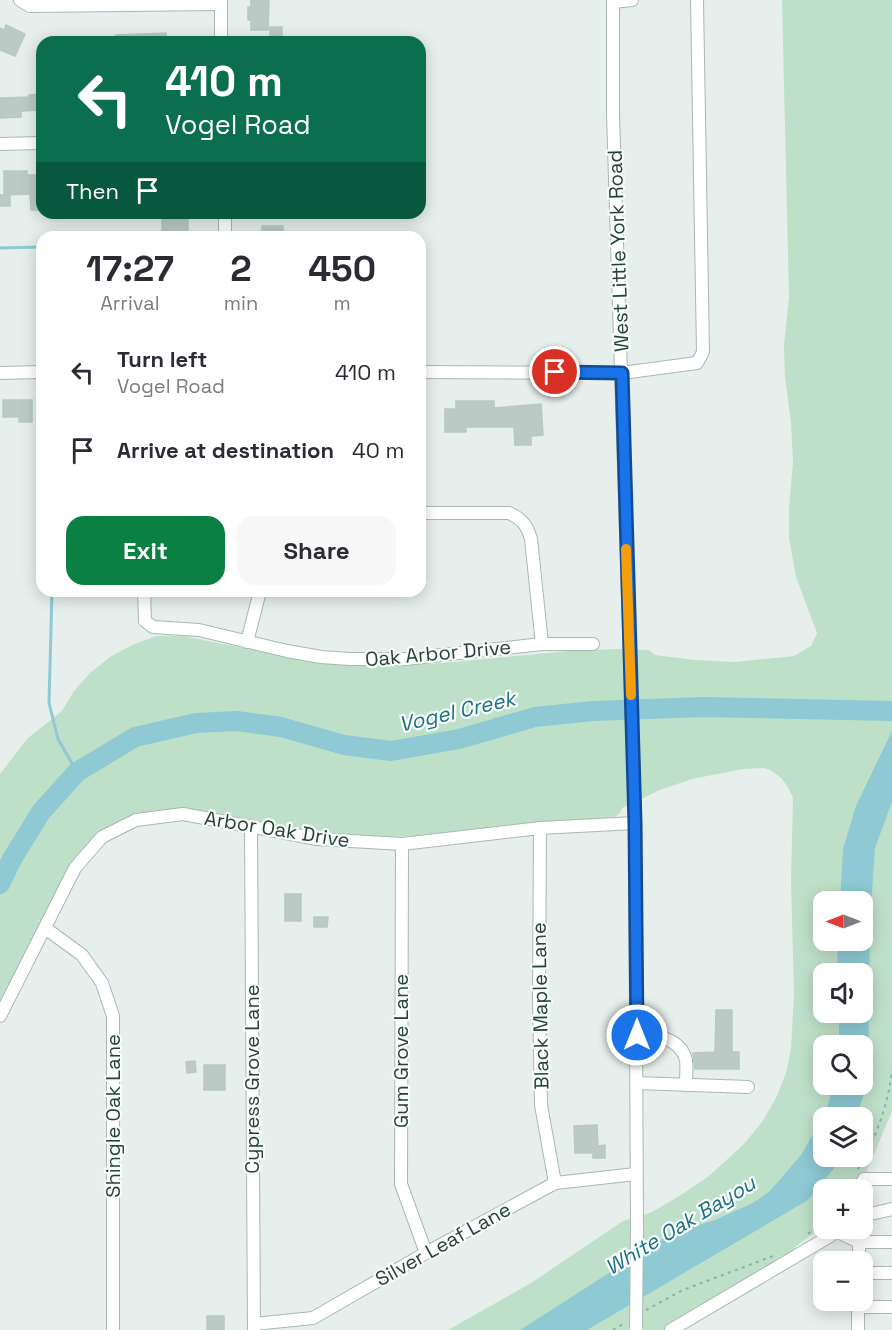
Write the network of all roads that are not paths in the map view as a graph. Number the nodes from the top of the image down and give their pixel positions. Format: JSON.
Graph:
{"nodes":[{"id":1,"x":20,"y":0,"type":"edge"},
{"id":2,"x":632,"y":0,"type":"edge"},
{"id":3,"x":697,"y":0,"type":"edge"},
{"id":4,"x":613,"y":1,"type":"edge"},
{"id":5,"x":221,"y":2,"type":"edge"},
{"id":6,"x":221,"y":36,"type":"edge"},
{"id":7,"x":36,"y":143,"type":"edge"},
{"id":8,"x":0,"y":144,"type":"edge"},
{"id":9,"x":36,"y":372,"type":"edge"},
{"id":10,"x":426,"y":372,"type":"edge"},
{"id":11,"x":0,"y":373,"type":"edge"},
{"id":12,"x":622,"y":373,"type":"junction"},
{"id":13,"x":426,"y":513,"type":"edge"},
{"id":14,"x":144,"y":597,"type":"edge"},
{"id":15,"x":258,"y":597,"type":"edge"},
{"id":16,"x":247,"y":642,"type":"junction"},
{"id":17,"x":542,"y":644,"type":"junction"},
{"id":18,"x":593,"y":644,"type":"dead end"},
{"id":19,"x":635,"y":823,"type":"junction"},
{"id":20,"x":251,"y":828,"type":"junction"},
{"id":21,"x":540,"y":828,"type":"junction"},
{"id":22,"x":402,"y":844,"type":"junction"},
{"id":23,"x":45,"y":928,"type":"junction"},
{"id":24,"x":0,"y":1016,"type":"edge"},
{"id":25,"x":637,"y":1035,"type":"junction"},
{"id":26,"x":637,"y":1083,"type":"junction"},
{"id":27,"x":686,"y":1084,"type":"junction"},
{"id":28,"x":748,"y":1087,"type":"dead end"},
{"id":29,"x":636,"y":1174,"type":"junction"},
{"id":30,"x":873,"y":1179,"type":"edge"},
{"id":31,"x":892,"y":1179,"type":"edge"},
{"id":32,"x":555,"y":1183,"type":"junction"},
{"id":33,"x":892,"y":1209,"type":"edge"},
{"id":34,"x":873,"y":1213,"type":"edge"},
{"id":35,"x":825,"y":1239,"type":"edge"},
{"id":36,"x":853,"y":1239,"type":"edge"},
{"id":37,"x":859,"y":1242,"type":"junction"},
{"id":38,"x":892,"y":1242,"type":"edge"},
{"id":39,"x":859,"y":1251,"type":"edge"},
{"id":40,"x":426,"y":1253,"type":"junction"},
{"id":41,"x":873,"y":1273,"type":"edge"},
{"id":42,"x":892,"y":1273,"type":"edge"},
{"id":43,"x":873,"y":1305,"type":"edge"},
{"id":44,"x":892,"y":1307,"type":"edge"},
{"id":45,"x":858,"y":1311,"type":"edge"},
{"id":46,"x":635,"y":1325,"type":"edge"},
{"id":47,"x":254,"y":1327,"type":"edge"},
{"id":48,"x":113,"y":1330,"type":"edge"},
{"id":49,"x":671,"y":1330,"type":"edge"},
{"id":50,"x":858,"y":1330,"type":"edge"}],
"edges":[{"from":1,"to":5,"type":"street"},
{"from":2,"to":4,"type":"street"},
{"from":3,"to":12,"type":"street"},
{"from":4,"to":12,"type":"street","name":"West Little York Road"},
{"from":5,"to":6,"type":"street"},
{"from":7,"to":8,"type":"street"},
{"from":9,"to":11,"type":"street"},
{"from":10,"to":12,"type":"street"},
{"from":12,"to":19,"type":"street","name":"West Little York Road"},
{"from":13,"to":17,"type":"street"},
{"from":14,"to":16,"type":"street","name":"Oak Arbor Drive"},
{"from":15,"to":16,"type":"street"},
{"from":16,"to":17,"type":"street","name":"Oak Arbor Drive"},
{"from":17,"to":18,"type":"street","name":"Oak Arbor Drive"},
{"from":19,"to":21,"type":"street","name":"Arbor Oak Drive"},
{"from":19,"to":25,"type":"street","name":"West Little York Road"},
{"from":20,"to":22,"type":"street","name":"Arbor Oak Drive"},
{"from":20,"to":23,"type":"street","name":"Arbor Oak Drive"},
{"from":20,"to":47,"type":"street","name":"Cypress Grove Lane"},
{"from":21,"to":22,"type":"street","name":"Arbor Oak Drive"},
{"from":21,"to":32,"type":"street","name":"Black Maple Lane"},
{"from":22,"to":40,"type":"street","name":"Gum Grove Lane"},
{"from":23,"to":24,"type":"street","name":"Arbor Oak Drive"},
{"from":23,"to":48,"type":"street","name":"Shingle Oak Lane"},
{"from":25,"to":26,"type":"street","name":"West Little York Road"},
{"from":25,"to":27,"type":"street"},
{"from":26,"to":27,"type":"street"},
{"from":26,"to":29,"type":"street","name":"West Little York Road"},
{"from":27,"to":28,"type":"street"},
{"from":29,"to":32,"type":"street","name":"Silver Leaf Lane"},
{"from":29,"to":46,"type":"street","name":"West Little York Road","bridge":true},
{"from":30,"to":31,"type":"street"},
{"from":32,"to":40,"type":"street","name":"Silver Leaf Lane"},
{"from":33,"to":34,"type":"street"},
{"from":35,"to":49,"type":"street"},
{"from":36,"to":37,"type":"street"},
{"from":37,"to":38,"type":"street"},
{"from":37,"to":39,"type":"street"},
{"from":40,"to":47,"type":"street","name":"Silver Leaf Lane"},
{"from":41,"to":42,"type":"street"},
{"from":43,"to":44,"type":"street"},
{"from":45,"to":50,"type":"street"}]}
